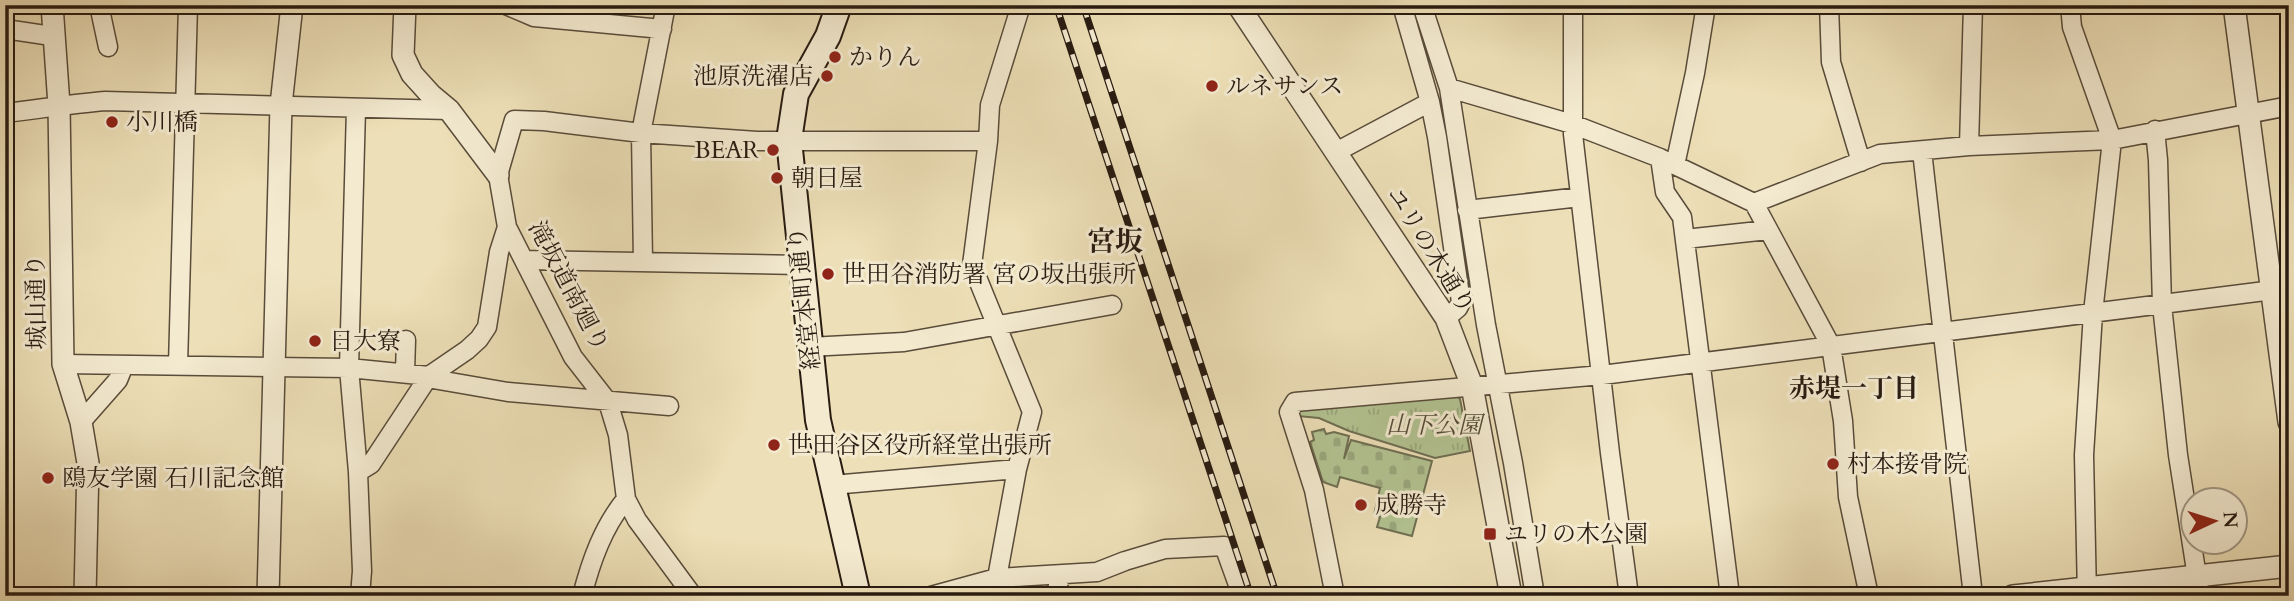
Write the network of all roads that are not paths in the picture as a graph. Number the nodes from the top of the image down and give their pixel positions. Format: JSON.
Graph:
{"nodes":[{"id":1,"x":52,"y":5,"type":"edge"},
{"id":2,"x":99,"y":5,"type":"edge"},
{"id":3,"x":188,"y":5,"type":"edge"},
{"id":4,"x":292,"y":5,"type":"edge"},
{"id":5,"x":405,"y":5,"type":"edge"},
{"id":6,"x":506,"y":5,"type":"edge"},
{"id":7,"x":666,"y":5,"type":"edge"},
{"id":8,"x":839,"y":5,"type":"edge"},
{"id":9,"x":1021,"y":5,"type":"edge"},
{"id":10,"x":1238,"y":5,"type":"edge"},
{"id":11,"x":1402,"y":5,"type":"edge"},
{"id":12,"x":1422,"y":5,"type":"edge"},
{"id":13,"x":1573,"y":5,"type":"edge"},
{"id":14,"x":1706,"y":5,"type":"edge"},
{"id":15,"x":1829,"y":5,"type":"edge"},
{"id":16,"x":1973,"y":5,"type":"edge"},
{"id":17,"x":2070,"y":5,"type":"edge"},
{"id":18,"x":2234,"y":5,"type":"edge"},
{"id":19,"x":5,"y":29,"type":"edge"},
{"id":20,"x":662,"y":29,"type":"junction"},
{"id":21,"x":55,"y":34,"type":"junction"},
{"id":22,"x":108,"y":47,"type":"dead end"},
{"id":23,"x":1449,"y":88,"type":"junction"},
{"id":24,"x":184,"y":102,"type":"junction"},
{"id":25,"x":1430,"y":102,"type":"junction"},
{"id":26,"x":59,"y":105,"type":"junction"},
{"id":27,"x":281,"y":105,"type":"junction"},
{"id":28,"x":2289,"y":106,"type":"edge"},
{"id":29,"x":356,"y":108,"type":"junction"},
{"id":30,"x":449,"y":110,"type":"junction"},
{"id":31,"x":5,"y":113,"type":"edge"},
{"id":32,"x":2248,"y":114,"type":"junction"},
{"id":33,"x":1572,"y":124,"type":"junction"},
{"id":34,"x":2155,"y":130,"type":"junction"},
{"id":35,"x":641,"y":133,"type":"junction"},
{"id":36,"x":789,"y":140,"type":"junction"},
{"id":37,"x":2112,"y":140,"type":"junction"},
{"id":38,"x":988,"y":141,"type":"junction"},
{"id":39,"x":1969,"y":146,"type":"junction"},
{"id":40,"x":1922,"y":151,"type":"junction"},
{"id":41,"x":1336,"y":152,"type":"junction"},
{"id":42,"x":1667,"y":161,"type":"junction"},
{"id":43,"x":1861,"y":162,"type":"junction"},
{"id":44,"x":498,"y":175,"type":"junction"},
{"id":45,"x":1580,"y":197,"type":"junction"},
{"id":46,"x":1754,"y":203,"type":"junction"},
{"id":47,"x":1467,"y":210,"type":"junction"},
{"id":48,"x":507,"y":227,"type":"junction"},
{"id":49,"x":1768,"y":230,"type":"junction"},
{"id":50,"x":1685,"y":239,"type":"junction"},
{"id":51,"x":525,"y":260,"type":"junction"},
{"id":52,"x":643,"y":262,"type":"junction"},
{"id":53,"x":800,"y":265,"type":"junction"},
{"id":54,"x":2280,"y":289,"type":"edge"},
{"id":55,"x":1112,"y":305,"type":"dead end"},
{"id":56,"x":2162,"y":305,"type":"junction"},
{"id":57,"x":2093,"y":313,"type":"junction"},
{"id":58,"x":1446,"y":318,"type":"junction"},
{"id":59,"x":996,"y":326,"type":"junction"},
{"id":60,"x":1942,"y":331,"type":"junction"},
{"id":61,"x":406,"y":340,"type":"dead end"},
{"id":62,"x":1830,"y":346,"type":"junction"},
{"id":63,"x":809,"y":347,"type":"junction"},
{"id":64,"x":1699,"y":363,"type":"junction"},
{"id":65,"x":64,"y":364,"type":"junction"},
{"id":66,"x":124,"y":365,"type":"junction"},
{"id":67,"x":178,"y":365,"type":"junction"},
{"id":68,"x":274,"y":368,"type":"junction"},
{"id":69,"x":349,"y":368,"type":"junction"},
{"id":70,"x":405,"y":372,"type":"junction"},
{"id":71,"x":1602,"y":375,"type":"junction"},
{"id":72,"x":428,"y":377,"type":"junction"},
{"id":73,"x":1496,"y":384,"type":"junction"},
{"id":74,"x":1472,"y":386,"type":"junction"},
{"id":75,"x":608,"y":402,"type":"junction"},
{"id":76,"x":669,"y":407,"type":"dead end"},
{"id":77,"x":80,"y":422,"type":"junction"},
{"id":78,"x":2289,"y":422,"type":"edge"},
{"id":79,"x":1017,"y":468,"type":"junction"},
{"id":80,"x":358,"y":472,"type":"junction"},
{"id":81,"x":832,"y":485,"type":"junction"},
{"id":82,"x":626,"y":499,"type":"junction"},
{"id":83,"x":2289,"y":566,"type":"edge"},
{"id":84,"x":1060,"y":575,"type":"junction"},
{"id":85,"x":997,"y":578,"type":"junction"},
{"id":86,"x":2198,"y":586,"type":"edge"},
{"id":87,"x":2087,"y":592,"type":"edge"},
{"id":88,"x":85,"y":596,"type":"edge"},
{"id":89,"x":268,"y":596,"type":"edge"},
{"id":90,"x":360,"y":596,"type":"edge"},
{"id":91,"x":582,"y":596,"type":"edge"},
{"id":92,"x":693,"y":596,"type":"edge"},
{"id":93,"x":858,"y":596,"type":"edge"},
{"id":94,"x":931,"y":596,"type":"edge"},
{"id":95,"x":1056,"y":596,"type":"edge"},
{"id":96,"x":1242,"y":596,"type":"edge"},
{"id":97,"x":1335,"y":596,"type":"edge"},
{"id":98,"x":1511,"y":596,"type":"edge"},
{"id":99,"x":1535,"y":596,"type":"edge"},
{"id":100,"x":1629,"y":596,"type":"edge"},
{"id":101,"x":1730,"y":596,"type":"edge"},
{"id":102,"x":1869,"y":596,"type":"edge"},
{"id":103,"x":1973,"y":596,"type":"edge"},
{"id":104,"x":2013,"y":596,"type":"edge"}],
"edges":[{"from":1,"to":21,"type":"street","name":"城山通り"},
{"from":2,"to":22,"type":"street"},
{"from":3,"to":24,"type":"street"},
{"from":4,"to":27,"type":"street"},
{"from":5,"to":30,"type":"street","name":"滝坂道南廻り"},
{"from":6,"to":20,"type":"street"},
{"from":7,"to":20,"type":"street"},
{"from":8,"to":36,"type":"main road","name":"経堂本町通り"},
{"from":9,"to":38,"type":"street"},
{"from":10,"to":41,"type":"street","name":"ユリの木通り"},
{"from":11,"to":25,"type":"street"},
{"from":12,"to":23,"type":"street"},
{"from":13,"to":33,"type":"street"},
{"from":14,"to":42,"type":"street"},
{"from":15,"to":43,"type":"street"},
{"from":16,"to":39,"type":"street"},
{"from":17,"to":37,"type":"street"},
{"from":18,"to":32,"type":"street"},
{"from":19,"to":21,"type":"street"},
{"from":20,"to":35,"type":"street"},
{"from":21,"to":26,"type":"street","name":"城山通り"},
{"from":23,"to":33,"type":"street"},
{"from":23,"to":47,"type":"street"},
{"from":24,"to":26,"type":"street"},
{"from":24,"to":27,"type":"street"},
{"from":24,"to":67,"type":"street"},
{"from":25,"to":41,"type":"street"},
{"from":25,"to":58,"type":"street"},
{"from":26,"to":31,"type":"street"},
{"from":26,"to":65,"type":"street","name":"城山通り"},
{"from":27,"to":29,"type":"street"},
{"from":27,"to":68,"type":"street"},
{"from":28,"to":32,"type":"street"},
{"from":29,"to":30,"type":"street"},
{"from":29,"to":69,"type":"street"},
{"from":30,"to":44,"type":"street","name":"滝坂道南廻り"},
{"from":32,"to":34,"type":"street"},
{"from":32,"to":54,"type":"street"},
{"from":33,"to":42,"type":"street"},
{"from":33,"to":45,"type":"street"},
{"from":34,"to":37,"type":"street"},
{"from":34,"to":56,"type":"street"},
{"from":35,"to":36,"type":"street"},
{"from":35,"to":44,"type":"street"},
{"from":35,"to":52,"type":"street"},
{"from":36,"to":38,"type":"street"},
{"from":36,"to":53,"type":"main road","name":"経堂本町通り"},
{"from":37,"to":39,"type":"street"},
{"from":37,"to":57,"type":"street"},
{"from":38,"to":59,"type":"street"},
{"from":39,"to":40,"type":"street"},
{"from":40,"to":43,"type":"street"},
{"from":40,"to":60,"type":"street"},
{"from":41,"to":58,"type":"street","name":"ユリの木通り"},
{"from":42,"to":46,"type":"street"},
{"from":42,"to":50,"type":"street"},
{"from":43,"to":46,"type":"street"},
{"from":44,"to":48,"type":"street","name":"滝坂道南廻り"},
{"from":45,"to":47,"type":"street"},
{"from":45,"to":71,"type":"street"},
{"from":46,"to":49,"type":"street"},
{"from":47,"to":73,"type":"street"},
{"from":48,"to":51,"type":"street","name":"滝坂道南廻り"},
{"from":48,"to":72,"type":"street"},
{"from":49,"to":50,"type":"street"},
{"from":49,"to":62,"type":"street"},
{"from":50,"to":64,"type":"street"},
{"from":51,"to":52,"type":"street"},
{"from":51,"to":75,"type":"street","name":"滝坂道南廻り"},
{"from":52,"to":53,"type":"street"},
{"from":53,"to":63,"type":"main road","name":"経堂本町通り"},
{"from":54,"to":56,"type":"street"},
{"from":54,"to":78,"type":"street"},
{"from":55,"to":59,"type":"street"},
{"from":56,"to":57,"type":"street"},
{"from":56,"to":86,"type":"street"},
{"from":57,"to":60,"type":"street"},
{"from":57,"to":87,"type":"street"},
{"from":58,"to":74,"type":"street","name":"ユリの木通り"},
{"from":59,"to":63,"type":"street"},
{"from":59,"to":79,"type":"street"},
{"from":60,"to":62,"type":"street"},
{"from":60,"to":103,"type":"street"},
{"from":61,"to":70,"type":"street"},
{"from":62,"to":64,"type":"street"},
{"from":62,"to":102,"type":"street"},
{"from":63,"to":81,"type":"main road","name":"経堂本町通り"},
{"from":64,"to":71,"type":"street"},
{"from":64,"to":101,"type":"street"},
{"from":65,"to":66,"type":"street"},
{"from":65,"to":77,"type":"street","name":"城山通り"},
{"from":66,"to":67,"type":"street"},
{"from":66,"to":77,"type":"street"},
{"from":67,"to":68,"type":"street"},
{"from":68,"to":69,"type":"street"},
{"from":68,"to":89,"type":"street"},
{"from":69,"to":70,"type":"street"},
{"from":69,"to":80,"type":"street"},
{"from":70,"to":72,"type":"street"},
{"from":71,"to":73,"type":"street"},
{"from":71,"to":100,"type":"street"},
{"from":72,"to":75,"type":"street"},
{"from":72,"to":80,"type":"street"},
{"from":73,"to":74,"type":"street"},
{"from":73,"to":99,"type":"street"},
{"from":74,"to":97,"type":"street"},
{"from":74,"to":98,"type":"street","name":"ユリの木通り"},
{"from":75,"to":76,"type":"street"},
{"from":75,"to":82,"type":"street","name":"滝坂道南廻り"},
{"from":77,"to":88,"type":"street","name":"城山通り"},
{"from":79,"to":81,"type":"street"},
{"from":79,"to":85,"type":"street"},
{"from":80,"to":90,"type":"street"},
{"from":81,"to":93,"type":"main road","name":"経堂本町通り"},
{"from":82,"to":91,"type":"street"},
{"from":82,"to":92,"type":"street","name":"滝坂道南廻り"},
{"from":83,"to":86,"type":"street"},
{"from":84,"to":85,"type":"street"},
{"from":84,"to":95,"type":"street"},
{"from":84,"to":96,"type":"street"},
{"from":85,"to":94,"type":"street"},
{"from":86,"to":87,"type":"street"},
{"from":87,"to":104,"type":"street"}]}
